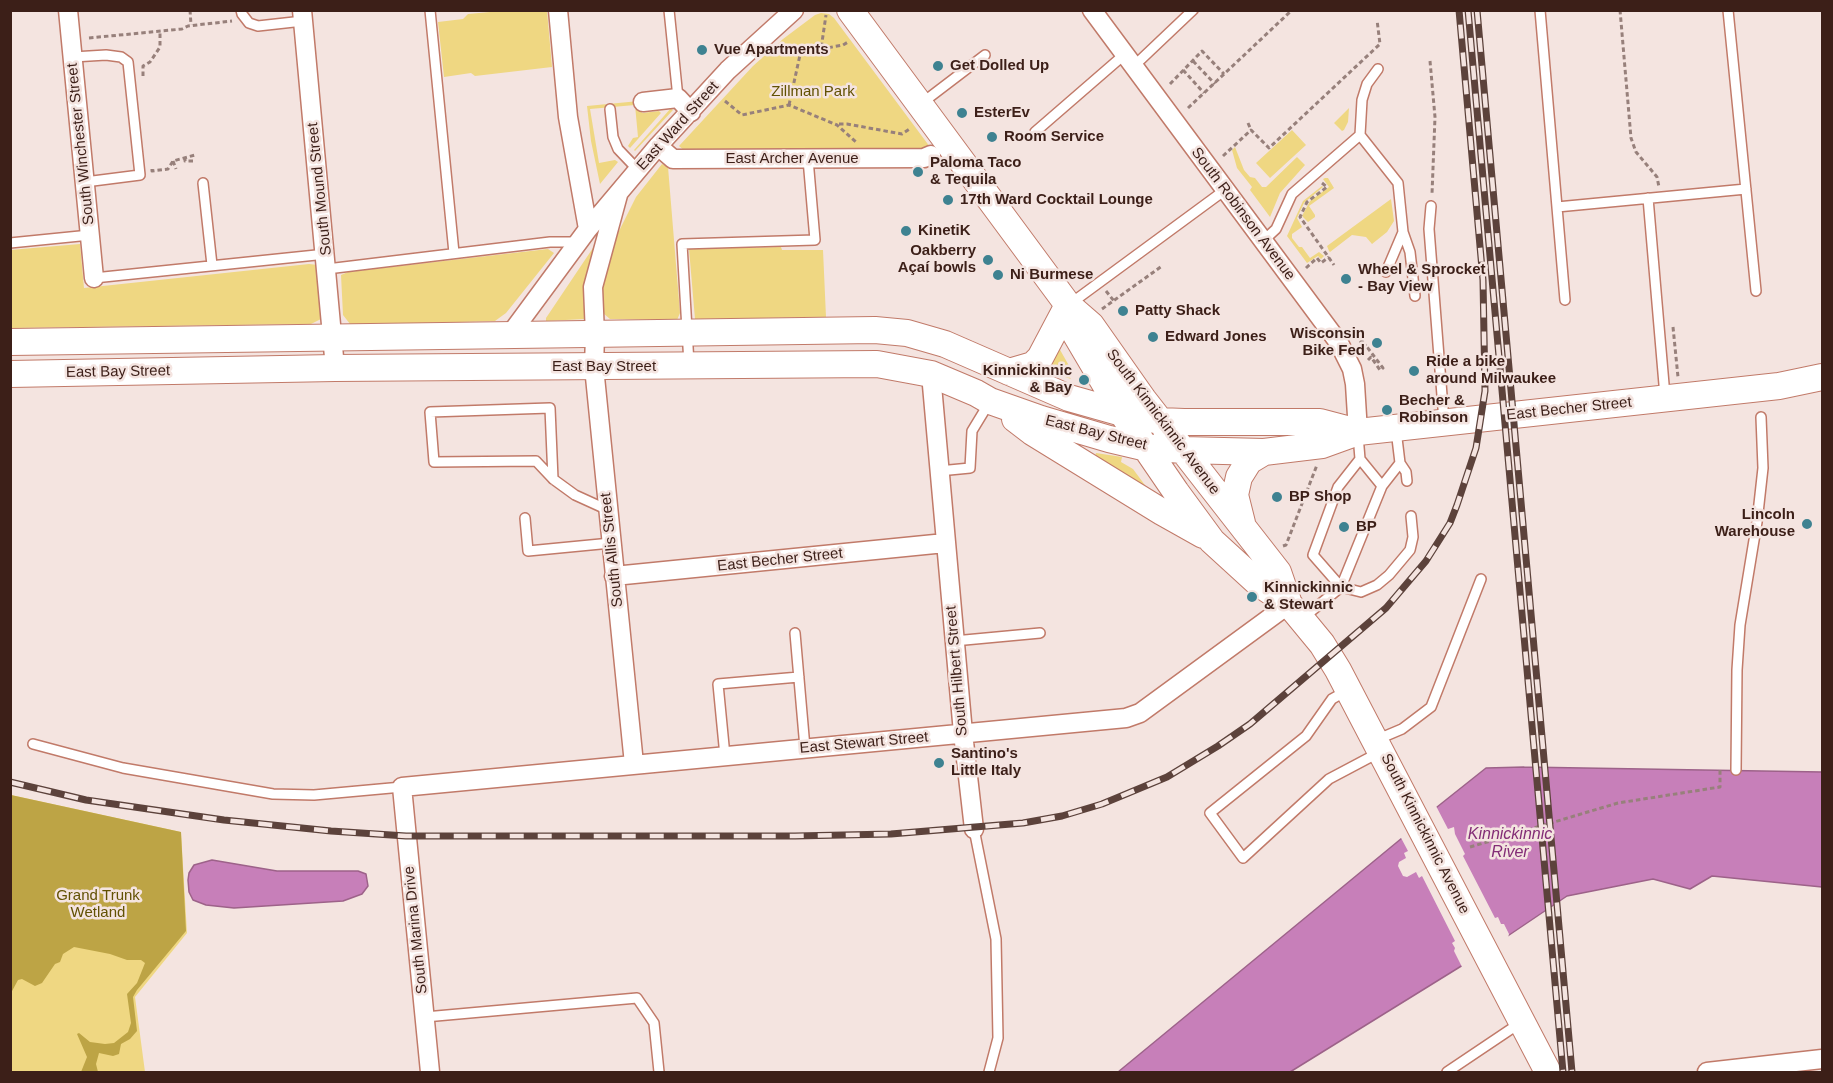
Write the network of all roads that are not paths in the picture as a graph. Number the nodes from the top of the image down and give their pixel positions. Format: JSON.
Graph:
{"nodes":[{"id":1,"x":68,"y":10,"type":"edge"},
{"id":2,"x":430,"y":10,"type":"edge"},
{"id":3,"x":558,"y":10,"type":"edge"},
{"id":4,"x":669,"y":10,"type":"edge"},
{"id":5,"x":794,"y":10,"type":"edge"},
{"id":6,"x":1092,"y":10,"type":"edge"},
{"id":7,"x":1193,"y":10,"type":"edge"},
{"id":8,"x":1540,"y":10,"type":"edge"},
{"id":9,"x":1728,"y":10,"type":"edge"},
{"id":10,"x":838,"y":13,"type":"edge"},
{"id":11,"x":243,"y":15,"type":"edge"},
{"id":12,"x":302,"y":16,"type":"edge"},
{"id":13,"x":985,"y":55,"type":"dead end"},
{"id":14,"x":73,"y":57,"type":"junction"},
{"id":15,"x":1130,"y":60,"type":"junction"},
{"id":16,"x":1378,"y":69,"type":"dead end"},
{"id":17,"x":643,"y":102,"type":"dead end"},
{"id":18,"x":685,"y":105,"type":"junction"},
{"id":19,"x":920,"y":105,"type":"junction"},
{"id":20,"x":610,"y":109,"type":"dead end"},
{"id":21,"x":1035,"y":132,"type":"dead end"},
{"id":22,"x":1360,"y":135,"type":"junction"},
{"id":23,"x":658,"y":146,"type":"junction"},
{"id":24,"x":931,"y":155,"type":"dead end"},
{"id":25,"x":808,"y":159,"type":"junction"},
{"id":26,"x":638,"y":170,"type":"junction"},
{"id":27,"x":85,"y":182,"type":"junction"},
{"id":28,"x":203,"y":183,"type":"dead end"},
{"id":29,"x":1746,"y":189,"type":"junction"},
{"id":30,"x":1225,"y":190,"type":"junction"},
{"id":31,"x":618,"y":195,"type":"junction"},
{"id":32,"x":1648,"y":198,"type":"junction"},
{"id":33,"x":1431,"y":206,"type":"road end"},
{"id":34,"x":1557,"y":207,"type":"junction"},
{"id":35,"x":1403,"y":232,"type":"junction"},
{"id":36,"x":90,"y":235,"type":"junction"},
{"id":37,"x":583,"y":236,"type":"junction"},
{"id":38,"x":1263,"y":241,"type":"junction"},
{"id":39,"x":10,"y":243,"type":"edge"},
{"id":40,"x":454,"y":253,"type":"junction"},
{"id":41,"x":327,"y":261,"type":"junction"},
{"id":42,"x":212,"y":266,"type":"junction"},
{"id":43,"x":1386,"y":272,"type":"dead end"},
{"id":44,"x":94,"y":278,"type":"joint"},
{"id":45,"x":1756,"y":291,"type":"dead end"},
{"id":46,"x":1415,"y":296,"type":"dead end"},
{"id":47,"x":1565,"y":300,"type":"dead end"},
{"id":48,"x":1068,"y":305,"type":"junction"},
{"id":49,"x":687,"y":333,"type":"junction"},
{"id":50,"x":907,"y":333,"type":"junction"},
{"id":51,"x":596,"y":335,"type":"junction"},
{"id":52,"x":509,"y":336,"type":"junction"},
{"id":53,"x":333,"y":338,"type":"junction"},
{"id":54,"x":10,"y":342,"type":"edge"},
{"id":55,"x":689,"y":366,"type":"junction"},
{"id":56,"x":509,"y":367,"type":"junction"},
{"id":57,"x":335,"y":368,"type":"junction"},
{"id":58,"x":594,"y":368,"type":"junction"},
{"id":59,"x":1009,"y":372,"type":"junction"},
{"id":60,"x":10,"y":374,"type":"edge"},
{"id":61,"x":931,"y":375,"type":"junction"},
{"id":62,"x":1822,"y":377,"type":"edge"},
{"id":63,"x":1779,"y":386,"type":"junction"},
{"id":64,"x":1822,"y":391,"type":"edge"},
{"id":65,"x":1665,"y":399,"type":"junction"},
{"id":66,"x":990,"y":401,"type":"junction"},
{"id":67,"x":1122,"y":413,"type":"junction"},
{"id":68,"x":1761,"y":417,"type":"dead end"},
{"id":69,"x":1160,"y":421,"type":"junction"},
{"id":70,"x":1444,"y":423,"type":"junction"},
{"id":71,"x":1396,"y":428,"type":"junction"},
{"id":72,"x":1358,"y":432,"type":"junction"},
{"id":73,"x":1143,"y":447,"type":"junction"},
{"id":74,"x":1183,"y":450,"type":"junction"},
{"id":75,"x":1264,"y":452,"type":"junction"},
{"id":76,"x":1360,"y":459,"type":"junction"},
{"id":77,"x":1400,"y":463,"type":"junction"},
{"id":78,"x":939,"y":471,"type":"junction"},
{"id":79,"x":553,"y":479,"type":"junction"},
{"id":80,"x":1407,"y":481,"type":"dead end"},
{"id":81,"x":1382,"y":486,"type":"junction"},
{"id":82,"x":608,"y":510,"type":"junction"},
{"id":83,"x":1411,"y":516,"type":"dead end"},
{"id":84,"x":525,"y":518,"type":"dead end"},
{"id":85,"x":1243,"y":526,"type":"junction"},
{"id":86,"x":1212,"y":541,"type":"junction"},
{"id":87,"x":611,"y":543,"type":"junction"},
{"id":88,"x":945,"y":543,"type":"junction"},
{"id":89,"x":614,"y":576,"type":"junction"},
{"id":90,"x":1481,"y":579,"type":"dead end"},
{"id":91,"x":1341,"y":587,"type":"junction"},
{"id":92,"x":1295,"y":611,"type":"junction"},
{"id":93,"x":795,"y":633,"type":"dead end"},
{"id":94,"x":1040,"y":633,"type":"dead end"},
{"id":95,"x":954,"y":641,"type":"junction"},
{"id":96,"x":799,"y":677,"type":"junction"},
{"id":97,"x":1349,"y":690,"type":"junction"},
{"id":98,"x":963,"y":733,"type":"junction"},
{"id":99,"x":33,"y":744,"type":"dead end"},
{"id":100,"x":1379,"y":746,"type":"junction"},
{"id":101,"x":806,"y":748,"type":"junction"},
{"id":102,"x":725,"y":756,"type":"junction"},
{"id":103,"x":633,"y":764,"type":"junction"},
{"id":104,"x":1736,"y":770,"type":"dead end"},
{"id":105,"x":402,"y":788,"type":"junction"},
{"id":106,"x":974,"y":829,"type":"joint"},
{"id":107,"x":425,"y":1017,"type":"junction"},
{"id":108,"x":1522,"y":1022,"type":"junction"},
{"id":109,"x":1822,"y":1059,"type":"edge"},
{"id":110,"x":430,"y":1072,"type":"edge"},
{"id":111,"x":658,"y":1072,"type":"edge"},
{"id":112,"x":989,"y":1072,"type":"edge"},
{"id":113,"x":1447,"y":1072,"type":"edge"},
{"id":114,"x":1548,"y":1072,"type":"edge"},
{"id":115,"x":1707,"y":1072,"type":"edge"}],
"edges":[{"from":1,"to":14,"type":"street","name":"South Winchester Street"},
{"from":2,"to":40,"type":"lane"},
{"from":3,"to":37,"type":"street"},
{"from":4,"to":18,"type":"lane"},
{"from":5,"to":18,"type":"street","name":"East Ward Street"},
{"from":6,"to":15,"type":"street","name":"South Robinson Avenue"},
{"from":7,"to":15,"type":"lane"},
{"from":8,"to":34,"type":"lane"},
{"from":9,"to":29,"type":"lane"},
{"from":10,"to":19,"type":"main road","name":"South Kinnickinnic Avenue"},
{"from":11,"to":12,"type":"lane"},
{"from":12,"to":41,"type":"street","name":"South Mound Street"},
{"from":13,"to":19,"type":"lane"},
{"from":14,"to":27,"type":"street","name":"South Winchester Street"},
{"from":14,"to":27,"type":"lane"},
{"from":15,"to":21,"type":"lane"},
{"from":15,"to":30,"type":"street","name":"South Robinson Avenue"},
{"from":16,"to":22,"type":"lane"},
{"from":17,"to":18,"type":"street"},
{"from":18,"to":23,"type":"street","name":"East Ward Street"},
{"from":19,"to":48,"type":"main road","name":"South Kinnickinnic Avenue"},
{"from":20,"to":26,"type":"lane"},
{"from":22,"to":35,"type":"lane"},
{"from":22,"to":38,"type":"lane"},
{"from":23,"to":25,"type":"street","name":"East Archer Avenue"},
{"from":23,"to":26,"type":"street","name":"East Ward Street"},
{"from":24,"to":25,"type":"street","name":"East Archer Avenue"},
{"from":25,"to":49,"type":"lane"},
{"from":26,"to":31,"type":"street","name":"East Ward Street"},
{"from":27,"to":36,"type":"street","name":"South Winchester Street"},
{"from":28,"to":42,"type":"lane"},
{"from":29,"to":32,"type":"lane"},
{"from":29,"to":45,"type":"lane"},
{"from":30,"to":38,"type":"street","name":"South Robinson Avenue"},
{"from":30,"to":48,"type":"lane"},
{"from":31,"to":37,"type":"street","name":"East Ward Street"},
{"from":31,"to":51,"type":"street","name":"East Ward Street"},
{"from":32,"to":34,"type":"lane"},
{"from":32,"to":65,"type":"lane"},
{"from":33,"to":70,"type":"lane"},
{"from":34,"to":47,"type":"lane"},
{"from":35,"to":43,"type":"lane"},
{"from":35,"to":46,"type":"lane"},
{"from":36,"to":39,"type":"lane"},
{"from":36,"to":44,"type":"street","name":"South Winchester Street"},
{"from":37,"to":40,"type":"lane"},
{"from":37,"to":52,"type":"street","name":"East Ward Street"},
{"from":38,"to":72,"type":"street","name":"South Robinson Avenue"},
{"from":40,"to":41,"type":"lane"},
{"from":41,"to":42,"type":"lane"},
{"from":41,"to":53,"type":"street","name":"South Mound Street"},
{"from":42,"to":44,"type":"lane"},
{"from":48,"to":59,"type":"main road"},
{"from":48,"to":67,"type":"main road","name":"South Kinnickinnic Avenue"},
{"from":48,"to":69,"type":"main road","name":"South Kinnickinnic Avenue"},
{"from":49,"to":50,"type":"main road","name":"East Bay Street"},
{"from":49,"to":51,"type":"main road","name":"East Bay Street"},
{"from":49,"to":55,"type":"lane"},
{"from":50,"to":59,"type":"main road","name":"East Bay Street"},
{"from":50,"to":61,"type":"main road"},
{"from":51,"to":52,"type":"main road","name":"East Bay Street"},
{"from":51,"to":58,"type":"street","name":"South Allis Street"},
{"from":52,"to":53,"type":"main road","name":"East Bay Street"},
{"from":52,"to":56,"type":"main road"},
{"from":53,"to":54,"type":"main road","name":"East Bay Street"},
{"from":53,"to":57,"type":"street","name":"South Mound Street"},
{"from":55,"to":58,"type":"main road","name":"East Bay Street"},
{"from":55,"to":61,"type":"main road","name":"East Bay Street"},
{"from":56,"to":57,"type":"main road","name":"East Bay Street"},
{"from":56,"to":58,"type":"main road","name":"East Bay Street"},
{"from":57,"to":60,"type":"main road","name":"East Bay Street"},
{"from":58,"to":82,"type":"street","name":"South Allis Street"},
{"from":59,"to":67,"type":"main road","name":"East Bay Street"},
{"from":61,"to":66,"type":"main road","name":"East Bay Street"},
{"from":61,"to":78,"type":"street","name":"South Hilbert Street"},
{"from":62,"to":63,"type":"main road","name":"East Becher Street"},
{"from":63,"to":64,"type":"main road","name":"East Becher Street"},
{"from":63,"to":65,"type":"main road","name":"East Becher Street"},
{"from":65,"to":70,"type":"main road","name":"East Becher Street"},
{"from":66,"to":73,"type":"main road","name":"East Bay Street"},
{"from":66,"to":78,"type":"lane"},
{"from":66,"to":86,"type":"main road"},
{"from":67,"to":69,"type":"main road","name":"East Bay Street"},
{"from":67,"to":73,"type":"main road","name":"South Kinnickinnic Avenue"},
{"from":68,"to":104,"type":"lane"},
{"from":69,"to":72,"type":"main road","name":"East Becher Street"},
{"from":69,"to":74,"type":"main road","name":"South Kinnickinnic Avenue"},
{"from":70,"to":71,"type":"main road","name":"East Becher Street"},
{"from":71,"to":72,"type":"main road","name":"East Becher Street"},
{"from":71,"to":77,"type":"lane"},
{"from":72,"to":75,"type":"main road","name":"East Becher Street"},
{"from":72,"to":76,"type":"lane"},
{"from":73,"to":74,"type":"main road","name":"East Bay Street"},
{"from":73,"to":86,"type":"main road","name":"South Kinnickinnic Avenue"},
{"from":74,"to":75,"type":"main road","name":"East Becher Street"},
{"from":74,"to":85,"type":"main road","name":"South Kinnickinnic Avenue"},
{"from":75,"to":85,"type":"main road"},
{"from":76,"to":81,"type":"lane"},
{"from":76,"to":91,"type":"lane"},
{"from":77,"to":80,"type":"lane"},
{"from":77,"to":81,"type":"lane"},
{"from":78,"to":88,"type":"street","name":"South Hilbert Street"},
{"from":79,"to":79,"type":"lane"},
{"from":79,"to":82,"type":"lane"},
{"from":81,"to":91,"type":"lane"},
{"from":82,"to":87,"type":"street","name":"South Allis Street"},
{"from":83,"to":91,"type":"lane"},
{"from":84,"to":87,"type":"lane"},
{"from":85,"to":92,"type":"main road","name":"South Kinnickinnic Avenue"},
{"from":86,"to":92,"type":"main road","name":"South Kinnickinnic Avenue"},
{"from":87,"to":89,"type":"street","name":"South Allis Street"},
{"from":88,"to":89,"type":"street","name":"East Becher Street"},
{"from":88,"to":95,"type":"street","name":"South Hilbert Street"},
{"from":89,"to":103,"type":"street","name":"South Allis Street"},
{"from":90,"to":100,"type":"lane"},
{"from":91,"to":92,"type":"lane"},
{"from":92,"to":97,"type":"main road","name":"South Kinnickinnic Avenue"},
{"from":92,"to":98,"type":"street","name":"East Stewart Street"},
{"from":93,"to":96,"type":"lane"},
{"from":94,"to":95,"type":"lane"},
{"from":95,"to":98,"type":"street","name":"South Hilbert Street"},
{"from":96,"to":101,"type":"lane"},
{"from":96,"to":102,"type":"lane"},
{"from":97,"to":100,"type":"main road","name":"South Kinnickinnic Avenue"},
{"from":97,"to":100,"type":"lane"},
{"from":98,"to":101,"type":"street","name":"East Stewart Street"},
{"from":98,"to":106,"type":"street","name":"South Hilbert Street"},
{"from":99,"to":105,"type":"lane"},
{"from":100,"to":108,"type":"main road","name":"South Kinnickinnic Avenue"},
{"from":101,"to":102,"type":"street","name":"East Stewart Street"},
{"from":102,"to":103,"type":"street","name":"East Stewart Street"},
{"from":103,"to":105,"type":"street","name":"East Stewart Street"},
{"from":105,"to":107,"type":"street","name":"South Marina Drive"},
{"from":106,"to":112,"type":"lane","name":"South Hilbert Street"},
{"from":107,"to":110,"type":"street","name":"South Marina Drive"},
{"from":107,"to":111,"type":"lane"},
{"from":108,"to":113,"type":"lane"},
{"from":108,"to":114,"type":"main road","name":"South Kinnickinnic Avenue"},
{"from":109,"to":115,"type":"street"}]}
